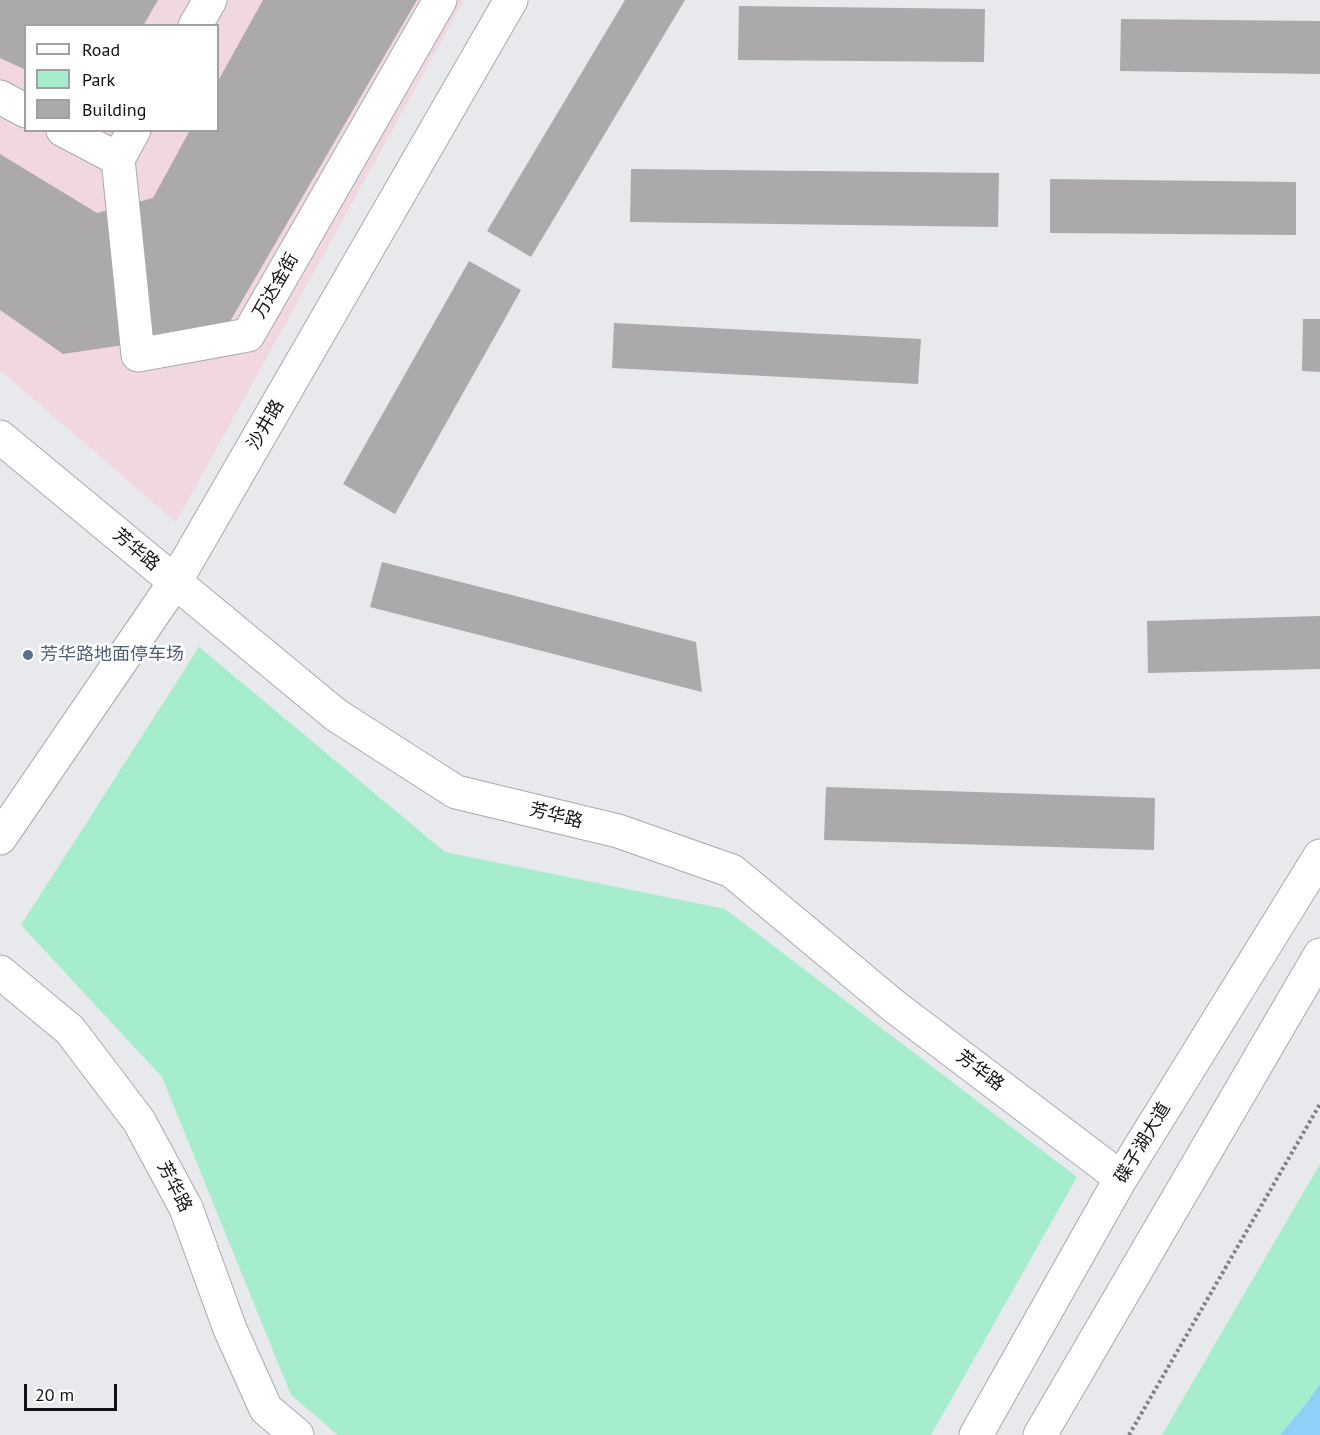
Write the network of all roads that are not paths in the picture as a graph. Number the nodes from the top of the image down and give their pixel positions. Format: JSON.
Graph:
{"nodes":[{"id":1,"x":210,"y":0,"type":"edge"},
{"id":2,"x":440,"y":0,"type":"edge"},
{"id":3,"x":511,"y":0,"type":"edge"},
{"id":4,"x":196,"y":24,"type":"edge"},
{"id":5,"x":0,"y":97,"type":"edge"},
{"id":6,"x":24,"y":110,"type":"edge"},
{"id":7,"x":67,"y":132,"type":"edge"},
{"id":8,"x":133,"y":132,"type":"edge"},
{"id":9,"x":118,"y":159,"type":"junction"},
{"id":10,"x":0,"y":437,"type":"edge"},
{"id":11,"x":175,"y":582,"type":"junction"},
{"id":12,"x":0,"y":838,"type":"edge"},
{"id":13,"x":1320,"y":856,"type":"edge"},
{"id":14,"x":1320,"y":955,"type":"edge"},
{"id":15,"x":0,"y":972,"type":"edge"},
{"id":16,"x":1121,"y":1178,"type":"junction"},
{"id":17,"x":297,"y":1435,"type":"edge"},
{"id":18,"x":976,"y":1435,"type":"edge"},
{"id":19,"x":1040,"y":1435,"type":"edge"}],
"edges":[{"from":1,"to":4,"type":"street"},
{"from":2,"to":9,"type":"street","name":"万达金街"},
{"from":3,"to":11,"type":"street","name":"沙井路"},
{"from":5,"to":6,"type":"street"},
{"from":7,"to":9,"type":"street"},
{"from":8,"to":9,"type":"street"},
{"from":10,"to":11,"type":"street","name":"芳华路"},
{"from":11,"to":12,"type":"street","name":"沙井路"},
{"from":11,"to":16,"type":"street","name":"芳华路"},
{"from":13,"to":16,"type":"street","name":"碟子湖大道"},
{"from":14,"to":19,"type":"street"},
{"from":15,"to":17,"type":"street","name":"芳华路"},
{"from":16,"to":18,"type":"street","name":"碟子湖大道"}]}
